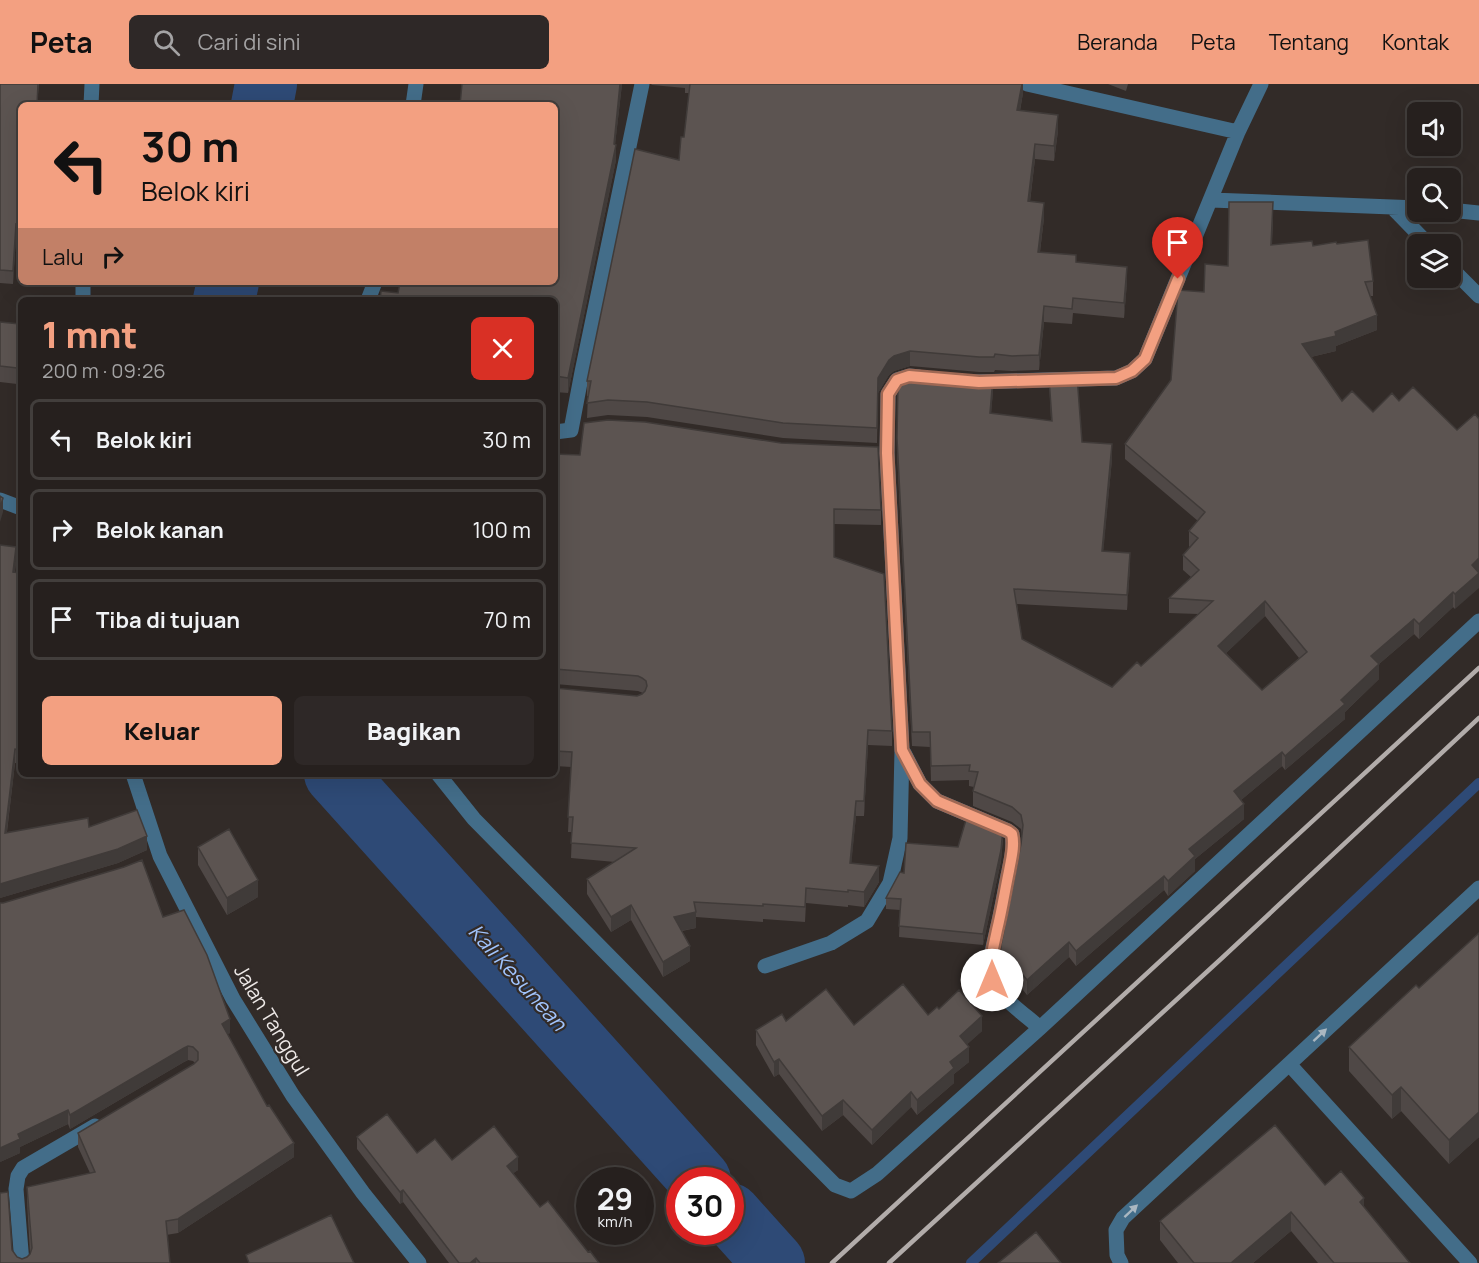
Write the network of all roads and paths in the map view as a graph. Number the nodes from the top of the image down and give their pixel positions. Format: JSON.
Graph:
{"nodes":[{"id":1,"x":92,"y":84,"type":"edge"},
{"id":2,"x":416,"y":84,"type":"edge"},
{"id":3,"x":642,"y":84,"type":"edge"},
{"id":4,"x":1027,"y":84,"type":"edge"},
{"id":5,"x":1261,"y":84,"type":"edge"},
{"id":6,"x":91,"y":102,"type":"edge"},
{"id":7,"x":413,"y":102,"type":"edge"},
{"id":8,"x":1238,"y":132,"type":"junction"},
{"id":9,"x":1212,"y":200,"type":"junction"},
{"id":10,"x":1392,"y":207,"type":"junction"},
{"id":11,"x":1407,"y":208,"type":"edge"},
{"id":12,"x":1461,"y":211,"type":"edge"},
{"id":13,"x":1479,"y":213,"type":"edge"},
{"id":14,"x":1418,"y":234,"type":"edge"},
{"id":15,"x":1461,"y":278,"type":"edge"},
{"id":16,"x":1479,"y":296,"type":"edge"},
{"id":17,"x":933,"y":378,"type":"edge"},
{"id":18,"x":956,"y":380,"type":"edge"},
{"id":19,"x":590,"y":428,"type":"edge"},
{"id":20,"x":571,"y":430,"type":"junction"},
{"id":21,"x":558,"y":432,"type":"edge"},
{"id":22,"x":0,"y":500,"type":"edge"},
{"id":23,"x":18,"y":507,"type":"edge"},
{"id":24,"x":1479,"y":621,"type":"edge"},
{"id":25,"x":902,"y":750,"type":"junction"},
{"id":26,"x":134,"y":777,"type":"edge"},
{"id":27,"x":440,"y":777,"type":"edge"},
{"id":28,"x":1479,"y":888,"type":"edge"},
{"id":29,"x":765,"y":966,"type":"dead end"},
{"id":30,"x":1040,"y":1028,"type":"junction"},
{"id":31,"x":1289,"y":1064,"type":"junction"},
{"id":32,"x":111,"y":1116,"type":"edge"},
{"id":33,"x":22,"y":1263,"type":"edge"},
{"id":34,"x":419,"y":1263,"type":"edge"},
{"id":35,"x":1121,"y":1263,"type":"edge"},
{"id":36,"x":1470,"y":1263,"type":"edge"}],
"edges":[{"from":1,"to":6,"type":"street"},
{"from":2,"to":7,"type":"street"},
{"from":3,"to":20,"type":"street"},
{"from":4,"to":8,"type":"street"},
{"from":5,"to":8,"type":"street"},
{"from":8,"to":9,"type":"street"},
{"from":9,"to":10,"type":"street"},
{"from":9,"to":18,"type":"street"},
{"from":10,"to":11,"type":"street"},
{"from":10,"to":14,"type":"street"},
{"from":12,"to":13,"type":"street"},
{"from":15,"to":16,"type":"street"},
{"from":17,"to":25,"type":"street"},
{"from":19,"to":20,"type":"street"},
{"from":20,"to":21,"type":"street"},
{"from":22,"to":23,"type":"street"},
{"from":24,"to":30,"type":"street"},
{"from":25,"to":29,"type":"street"},
{"from":25,"to":30,"type":"street"},
{"from":26,"to":34,"type":"street","name":"Jalan Tanggul"},
{"from":27,"to":30,"type":"street"},
{"from":31,"to":28,"type":"street","one_way":true},
{"from":35,"to":31,"type":"street","one_way":true},
{"from":31,"to":36,"type":"street"},
{"from":32,"to":33,"type":"street"}]}
